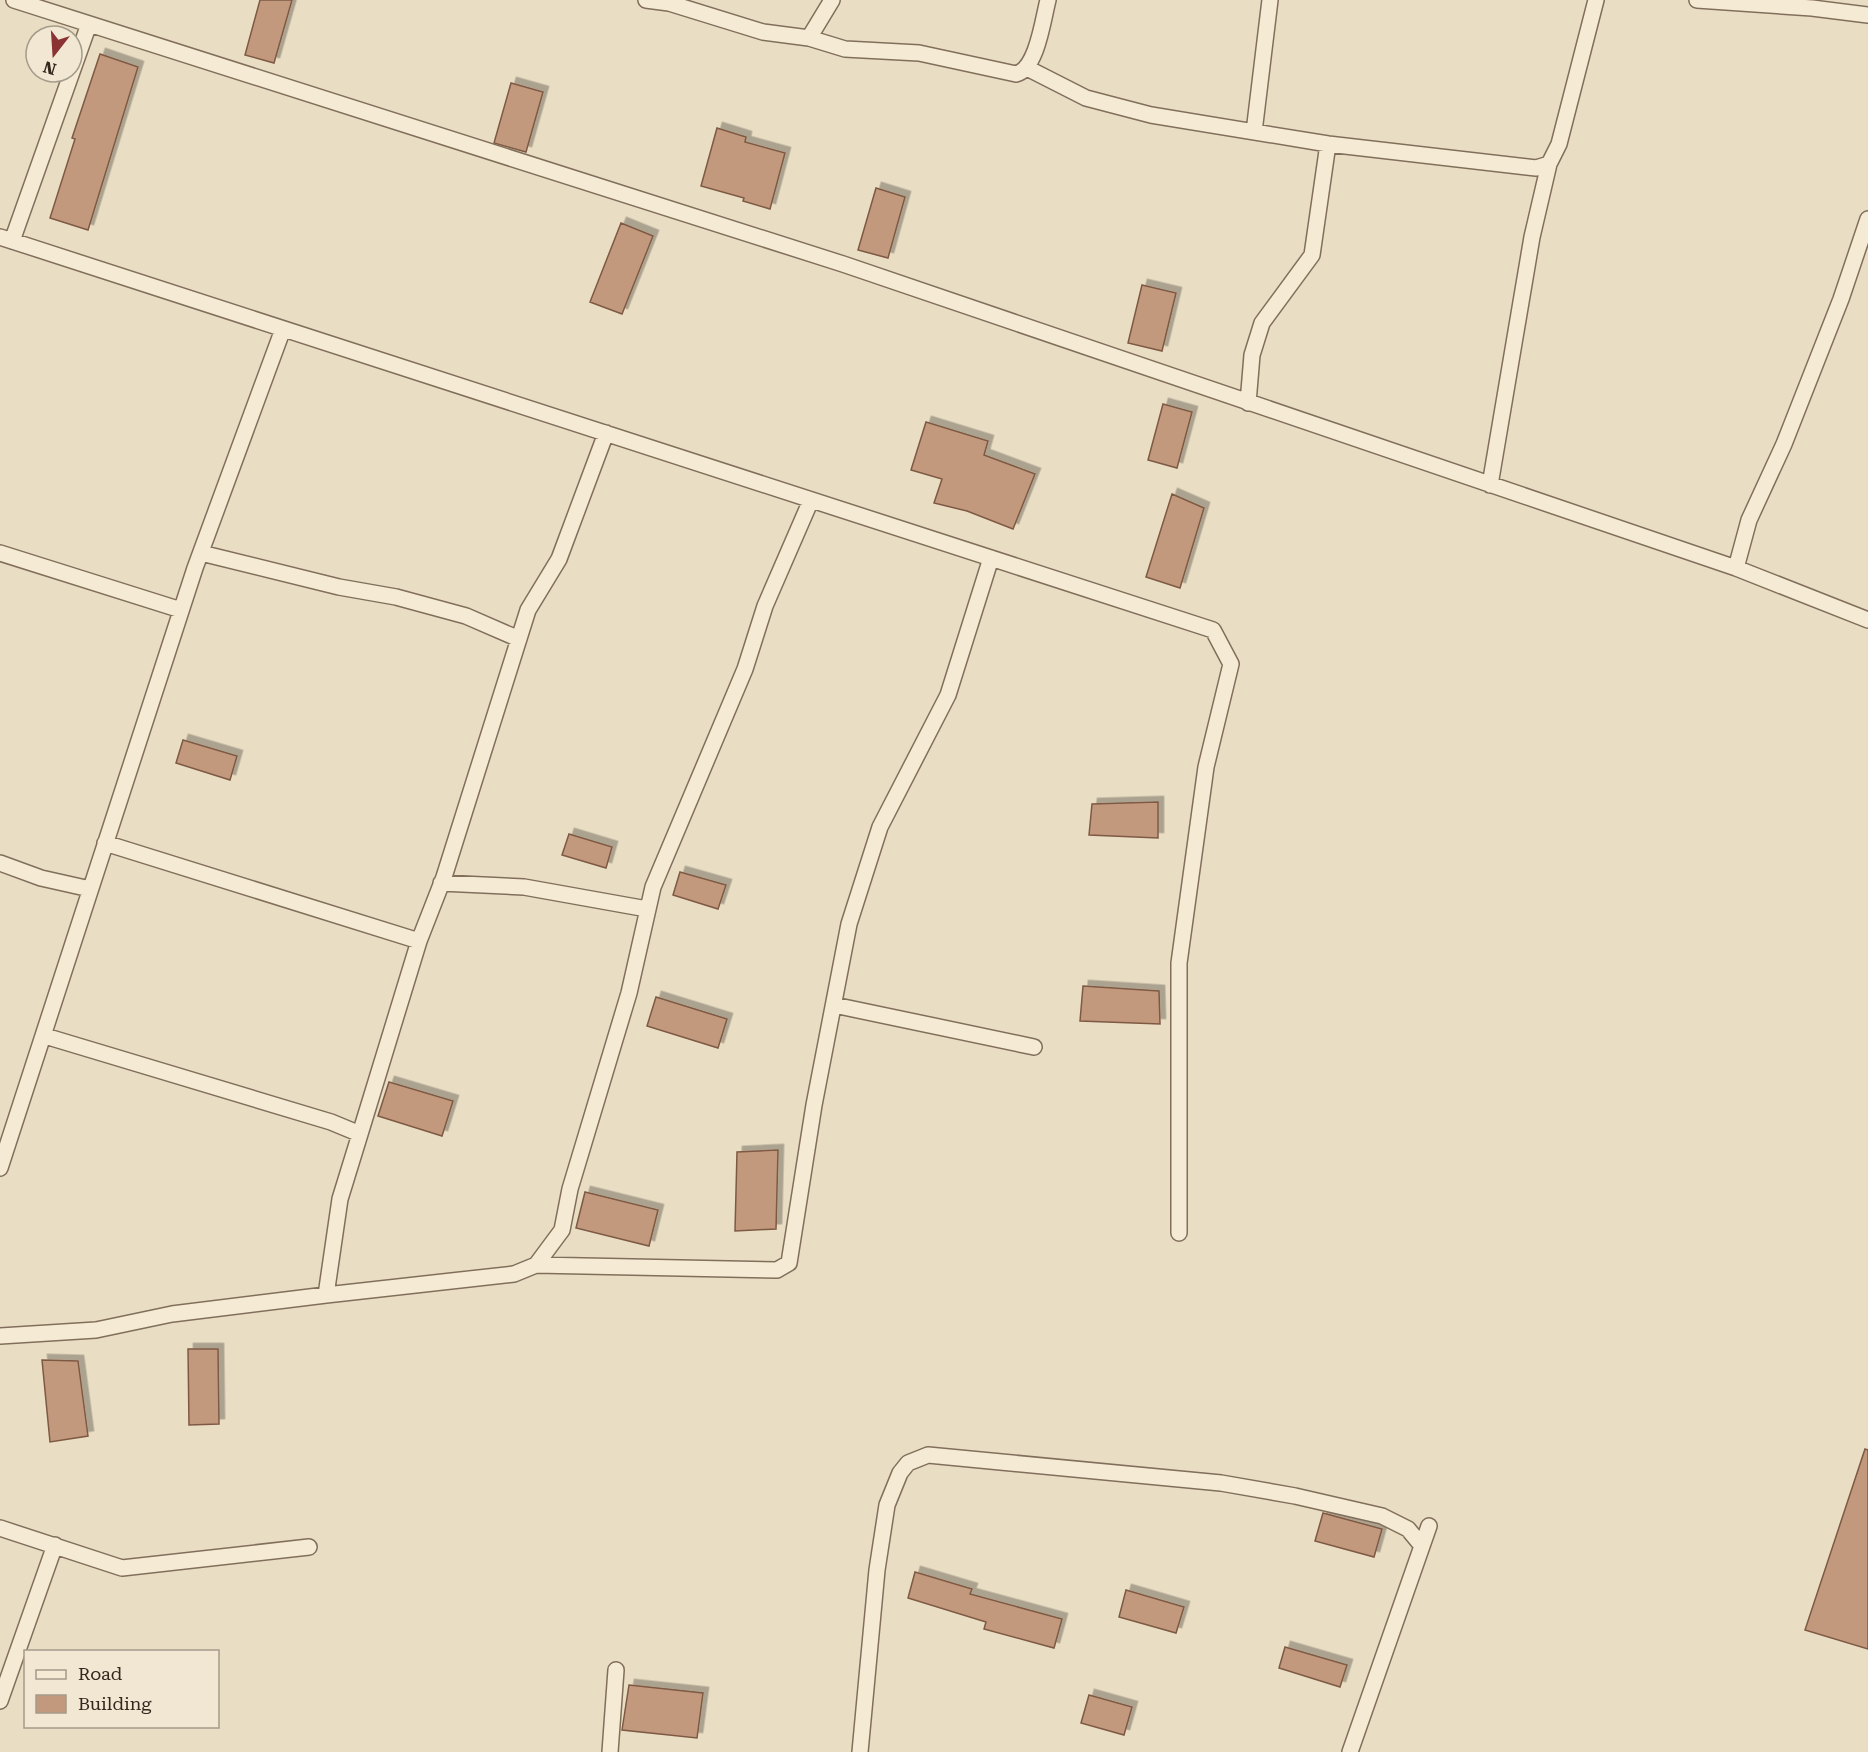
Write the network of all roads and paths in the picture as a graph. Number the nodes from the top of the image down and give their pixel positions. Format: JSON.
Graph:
{"nodes":[{"id":1,"x":14,"y":0,"type":"edge"},
{"id":2,"x":646,"y":0,"type":"edge"},
{"id":3,"x":832,"y":0,"type":"edge"},
{"id":4,"x":1047,"y":0,"type":"edge"},
{"id":5,"x":1270,"y":0,"type":"edge"},
{"id":6,"x":1596,"y":0,"type":"edge"},
{"id":7,"x":1697,"y":0,"type":"edge"},
{"id":8,"x":1868,"y":15,"type":"edge"},
{"id":9,"x":89,"y":24,"type":"junction"},
{"id":10,"x":809,"y":38,"type":"junction"},
{"id":11,"x":1027,"y":68,"type":"junction"},
{"id":12,"x":1254,"y":132,"type":"junction"},
{"id":13,"x":1328,"y":144,"type":"junction"},
{"id":14,"x":1549,"y":164,"type":"junction"},
{"id":15,"x":1868,"y":219,"type":"edge"},
{"id":16,"x":6,"y":239,"type":"edge"},
{"id":17,"x":283,"y":328,"type":"junction"},
{"id":18,"x":1248,"y":403,"type":"junction"},
{"id":19,"x":606,"y":433,"type":"junction"},
{"id":20,"x":1490,"y":485,"type":"junction"},
{"id":21,"x":811,"y":500,"type":"junction"},
{"id":22,"x":0,"y":553,"type":"edge"},
{"id":23,"x":201,"y":553,"type":"junction"},
{"id":24,"x":991,"y":558,"type":"junction"},
{"id":25,"x":1736,"y":568,"type":"junction"},
{"id":26,"x":181,"y":610,"type":"junction"},
{"id":27,"x":1868,"y":620,"type":"edge"},
{"id":28,"x":519,"y":639,"type":"junction"},
{"id":29,"x":105,"y":843,"type":"junction"},
{"id":30,"x":0,"y":863,"type":"edge"},
{"id":31,"x":441,"y":883,"type":"junction"},
{"id":32,"x":90,"y":890,"type":"junction"},
{"id":33,"x":647,"y":909,"type":"junction"},
{"id":34,"x":419,"y":941,"type":"junction"},
{"id":35,"x":834,"y":1005,"type":"junction"},
{"id":36,"x":45,"y":1036,"type":"junction"},
{"id":37,"x":1034,"y":1047,"type":"dead end"},
{"id":38,"x":360,"y":1134,"type":"junction"},
{"id":39,"x":0,"y":1168,"type":"edge"},
{"id":40,"x":1179,"y":1233,"type":"dead end"},
{"id":41,"x":536,"y":1265,"type":"junction"},
{"id":42,"x":326,"y":1295,"type":"junction"},
{"id":43,"x":0,"y":1336,"type":"edge"},
{"id":44,"x":1429,"y":1526,"type":"dead end"},
{"id":45,"x":0,"y":1528,"type":"edge"},
{"id":46,"x":56,"y":1545,"type":"junction"},
{"id":47,"x":1422,"y":1546,"type":"junction"},
{"id":48,"x":309,"y":1547,"type":"dead end"},
{"id":49,"x":616,"y":1670,"type":"dead end"},
{"id":50,"x":0,"y":1701,"type":"edge"},
{"id":51,"x":610,"y":1752,"type":"edge"},
{"id":52,"x":860,"y":1752,"type":"edge"},
{"id":53,"x":1350,"y":1752,"type":"edge"}],
"edges":[{"from":1,"to":9,"type":"street"},
{"from":2,"to":10,"type":"street"},
{"from":3,"to":10,"type":"street"},
{"from":4,"to":11,"type":"street"},
{"from":5,"to":12,"type":"street"},
{"from":6,"to":14,"type":"street"},
{"from":7,"to":8,"type":"street"},
{"from":9,"to":16,"type":"street"},
{"from":9,"to":18,"type":"street"},
{"from":10,"to":11,"type":"street"},
{"from":11,"to":12,"type":"street"},
{"from":12,"to":13,"type":"street"},
{"from":13,"to":14,"type":"street"},
{"from":13,"to":18,"type":"street"},
{"from":14,"to":20,"type":"street"},
{"from":15,"to":25,"type":"street"},
{"from":16,"to":17,"type":"street"},
{"from":17,"to":19,"type":"street"},
{"from":17,"to":23,"type":"street"},
{"from":18,"to":20,"type":"street"},
{"from":19,"to":21,"type":"street"},
{"from":19,"to":28,"type":"street"},
{"from":20,"to":25,"type":"street"},
{"from":21,"to":24,"type":"street"},
{"from":21,"to":33,"type":"street"},
{"from":22,"to":26,"type":"street"},
{"from":23,"to":26,"type":"street"},
{"from":23,"to":28,"type":"street"},
{"from":24,"to":35,"type":"street"},
{"from":24,"to":40,"type":"street"},
{"from":25,"to":27,"type":"street"},
{"from":26,"to":29,"type":"street"},
{"from":28,"to":31,"type":"street"},
{"from":29,"to":32,"type":"street"},
{"from":29,"to":34,"type":"street"},
{"from":30,"to":32,"type":"street"},
{"from":31,"to":33,"type":"street"},
{"from":31,"to":34,"type":"street"},
{"from":32,"to":36,"type":"street"},
{"from":33,"to":41,"type":"street"},
{"from":34,"to":38,"type":"street"},
{"from":35,"to":37,"type":"street"},
{"from":35,"to":41,"type":"street"},
{"from":36,"to":38,"type":"street"},
{"from":36,"to":39,"type":"street"},
{"from":38,"to":42,"type":"street"},
{"from":41,"to":42,"type":"street"},
{"from":42,"to":43,"type":"street"},
{"from":44,"to":47,"type":"street"},
{"from":45,"to":46,"type":"street"},
{"from":46,"to":48,"type":"street"},
{"from":46,"to":50,"type":"street"},
{"from":47,"to":52,"type":"street"},
{"from":47,"to":53,"type":"street"},
{"from":49,"to":51,"type":"street"}]}
